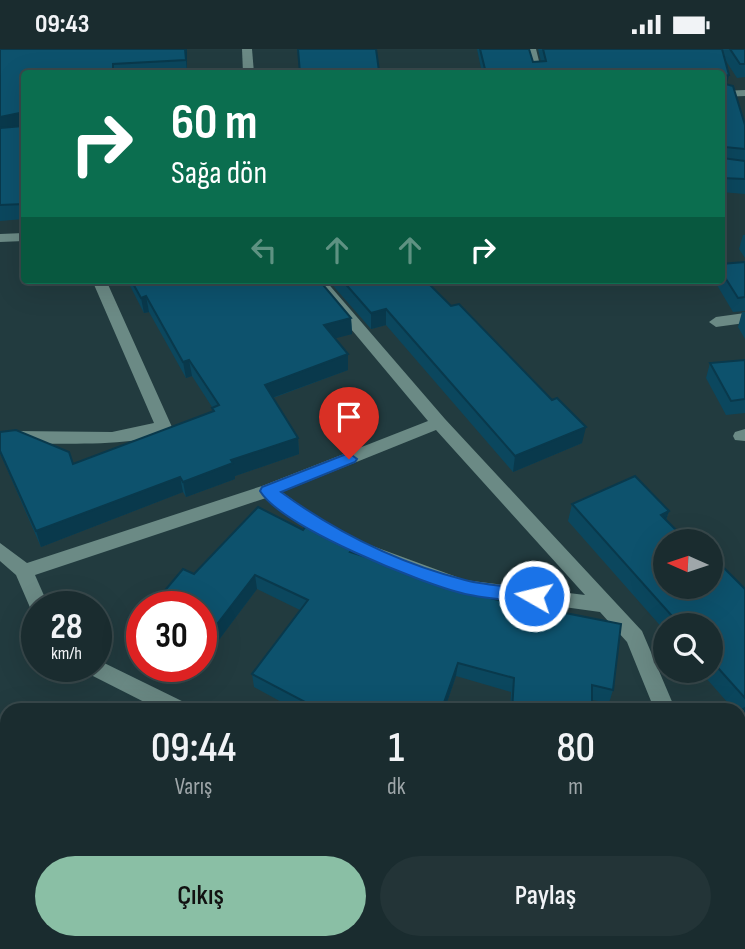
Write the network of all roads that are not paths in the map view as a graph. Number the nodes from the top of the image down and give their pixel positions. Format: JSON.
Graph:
{"nodes":[{"id":1,"x":247,"y":49,"type":"edge"},
{"id":2,"x":531,"y":49,"type":"edge"},
{"id":3,"x":250,"y":70,"type":"edge"},
{"id":4,"x":536,"y":70,"type":"edge"},
{"id":5,"x":745,"y":93,"type":"edge"},
{"id":6,"x":725,"y":94,"type":"edge"},
{"id":7,"x":21,"y":237,"type":"edge"},
{"id":8,"x":0,"y":238,"type":"edge"},
{"id":9,"x":101,"y":284,"type":"edge"},
{"id":10,"x":320,"y":284,"type":"edge"},
{"id":11,"x":745,"y":318,"type":"edge"},
{"id":12,"x":716,"y":322,"type":"dead end"},
{"id":13,"x":439,"y":423,"type":"junction"},
{"id":14,"x":0,"y":441,"type":"edge"},
{"id":15,"x":268,"y":491,"type":"junction"},
{"id":16,"x":0,"y":550,"type":"edge"},
{"id":17,"x":24,"y":571,"type":"junction"},
{"id":18,"x":32,"y":591,"type":"edge"},
{"id":19,"x":605,"y":605,"type":"junction"},
{"id":20,"x":112,"y":676,"type":"edge"},
{"id":21,"x":168,"y":703,"type":"edge"},
{"id":22,"x":663,"y":703,"type":"edge"}],
"edges":[{"from":1,"to":3,"type":"street"},
{"from":2,"to":4,"type":"street"},
{"from":5,"to":6,"type":"street"},
{"from":7,"to":8,"type":"street"},
{"from":9,"to":14,"type":"street"},
{"from":10,"to":13,"type":"street"},
{"from":11,"to":12,"type":"street"},
{"from":13,"to":15,"type":"street"},
{"from":13,"to":19,"type":"street"},
{"from":15,"to":17,"type":"street"},
{"from":15,"to":19,"type":"street"},
{"from":16,"to":17,"type":"street"},
{"from":17,"to":18,"type":"street"},
{"from":19,"to":22,"type":"street"},
{"from":20,"to":21,"type":"street"}]}
